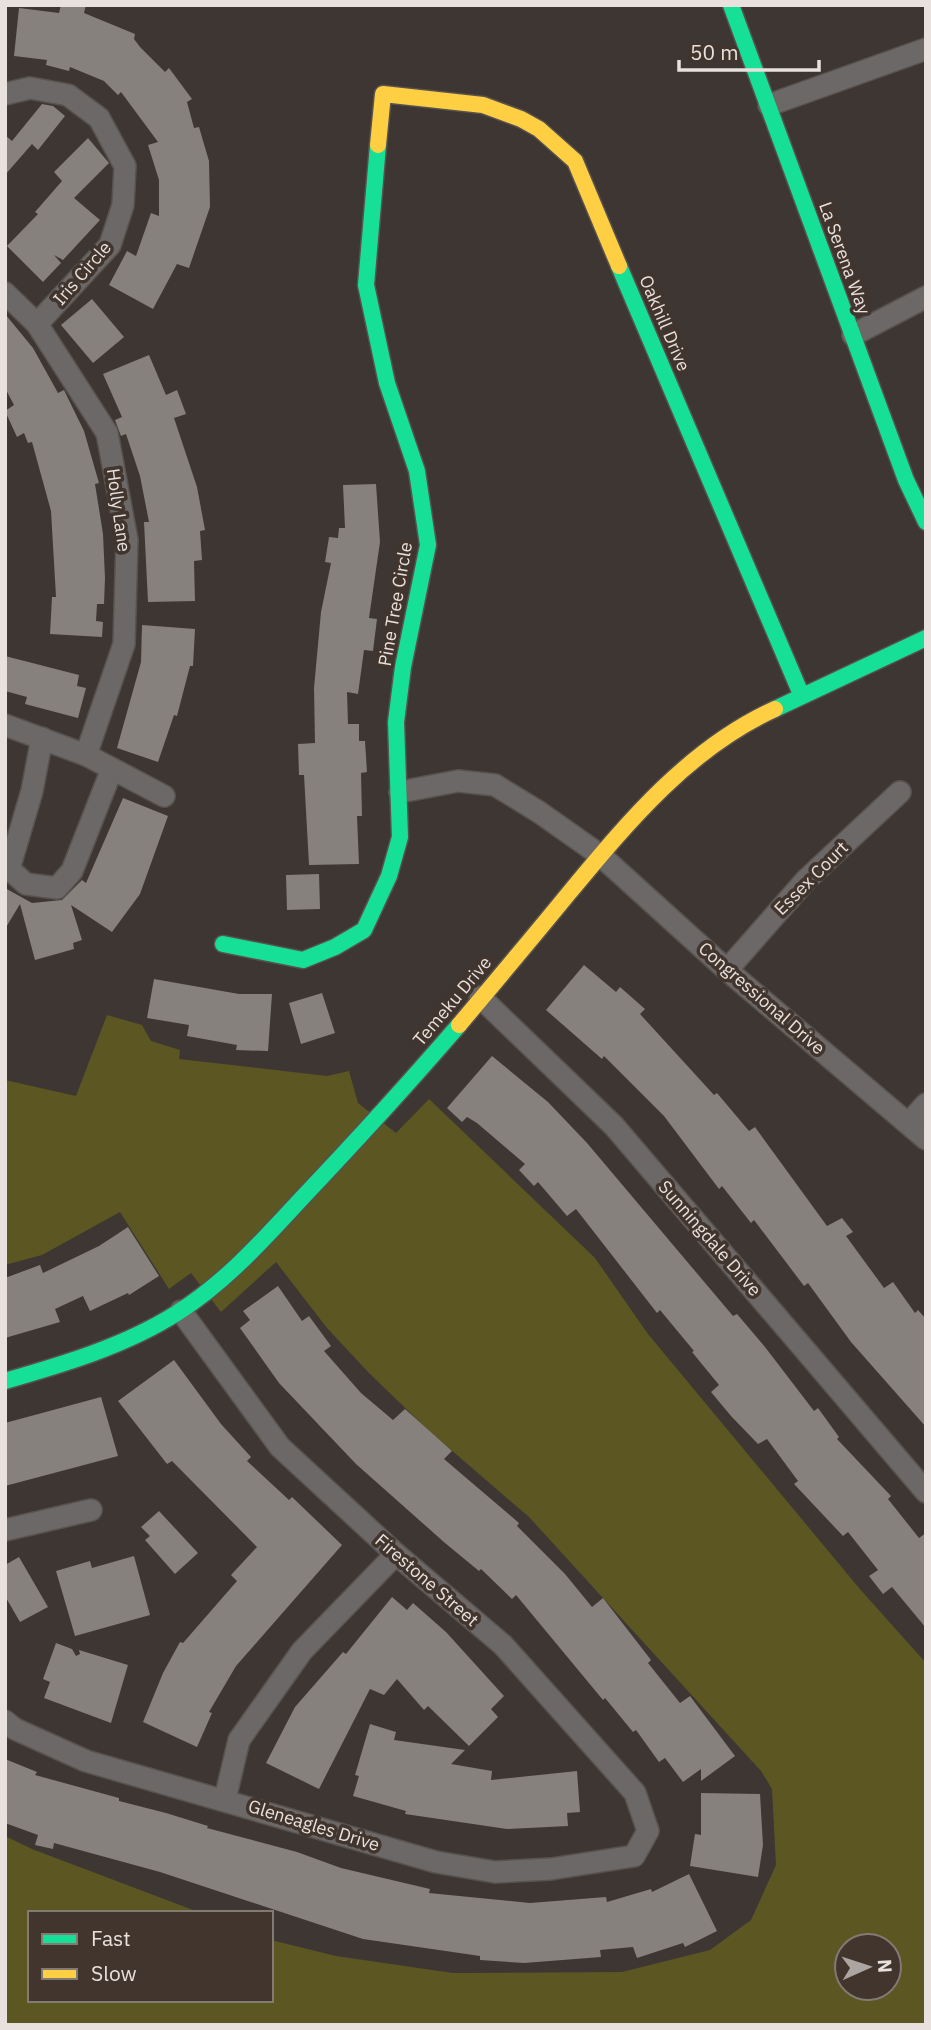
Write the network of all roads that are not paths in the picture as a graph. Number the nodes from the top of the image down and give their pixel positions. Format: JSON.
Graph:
{"nodes":[{"id":1,"x":731,"y":5,"type":"edge"},
{"id":2,"x":926,"y":49,"type":"edge"},
{"id":3,"x":5,"y":94,"type":"edge"},
{"id":4,"x":383,"y":94,"type":"joint"},
{"id":5,"x":769,"y":105,"type":"junction"},
{"id":6,"x":5,"y":293,"type":"edge"},
{"id":7,"x":926,"y":297,"type":"edge"},
{"id":8,"x":37,"y":324,"type":"junction"},
{"id":9,"x":853,"y":335,"type":"junction"},
{"id":10,"x":926,"y":522,"type":"edge"},
{"id":11,"x":926,"y":638,"type":"edge"},
{"id":12,"x":801,"y":694,"type":"junction"},
{"id":13,"x":5,"y":725,"type":"edge"},
{"id":14,"x":42,"y":738,"type":"junction"},
{"id":15,"x":86,"y":755,"type":"junction"},
{"id":16,"x":112,"y":769,"type":"junction"},
{"id":17,"x":400,"y":792,"type":"junction"},
{"id":18,"x":901,"y":792,"type":"dead end"},
{"id":19,"x":164,"y":796,"type":"dead end"},
{"id":20,"x":600,"y":855,"type":"junction"},
{"id":21,"x":223,"y":944,"type":"dead end"},
{"id":22,"x":727,"y":970,"type":"junction"},
{"id":23,"x":480,"y":997,"type":"junction"},
{"id":24,"x":926,"y":1104,"type":"edge"},
{"id":25,"x":909,"y":1123,"type":"junction"},
{"id":26,"x":926,"y":1139,"type":"edge"},
{"id":27,"x":181,"y":1311,"type":"junction"},
{"id":28,"x":5,"y":1381,"type":"edge"},
{"id":29,"x":926,"y":1492,"type":"edge"},
{"id":30,"x":91,"y":1510,"type":"dead end"},
{"id":31,"x":5,"y":1530,"type":"edge"},
{"id":32,"x":396,"y":1554,"type":"junction"},
{"id":33,"x":5,"y":1721,"type":"edge"},
{"id":34,"x":225,"y":1798,"type":"junction"},
{"id":35,"x":634,"y":1856,"type":"joint"}],
"edges":[{"from":1,"to":5,"type":"street","name":"La Serena Way"},
{"from":2,"to":5,"type":"street"},
{"from":3,"to":8,"type":"street","name":"Iris Circle"},
{"from":4,"to":12,"type":"street","name":"Oakhill Drive"},
{"from":4,"to":17,"type":"street","name":"Pine Tree Circle"},
{"from":5,"to":9,"type":"street","name":"La Serena Way"},
{"from":6,"to":8,"type":"street","name":"Holly Lane"},
{"from":7,"to":9,"type":"street"},
{"from":8,"to":15,"type":"street","name":"Holly Lane"},
{"from":9,"to":10,"type":"street","name":"La Serena Way"},
{"from":11,"to":12,"type":"street","name":"Temeku Drive"},
{"from":12,"to":20,"type":"street","name":"Temeku Drive"},
{"from":13,"to":14,"type":"street"},
{"from":14,"to":15,"type":"street"},
{"from":14,"to":16,"type":"street"},
{"from":15,"to":16,"type":"street"},
{"from":16,"to":19,"type":"street"},
{"from":17,"to":20,"type":"street","name":"Congressional Drive"},
{"from":17,"to":21,"type":"street","name":"Pine Tree Circle"},
{"from":18,"to":22,"type":"street","name":"Essex Court"},
{"from":20,"to":22,"type":"street","name":"Congressional Drive"},
{"from":20,"to":23,"type":"street","name":"Temeku Drive"},
{"from":22,"to":25,"type":"street","name":"Congressional Drive"},
{"from":23,"to":27,"type":"street","name":"Temeku Drive"},
{"from":23,"to":29,"type":"street","name":"Sunningdale Drive"},
{"from":24,"to":25,"type":"street"},
{"from":25,"to":26,"type":"street","name":"Congressional Drive"},
{"from":27,"to":28,"type":"street","name":"Temeku Drive"},
{"from":27,"to":32,"type":"street","name":"Firestone Street"},
{"from":30,"to":31,"type":"street"},
{"from":32,"to":34,"type":"street"},
{"from":32,"to":35,"type":"street","name":"Firestone Street"},
{"from":33,"to":34,"type":"street","name":"Gleneagles Drive"},
{"from":34,"to":35,"type":"street","name":"Gleneagles Drive"}]}
